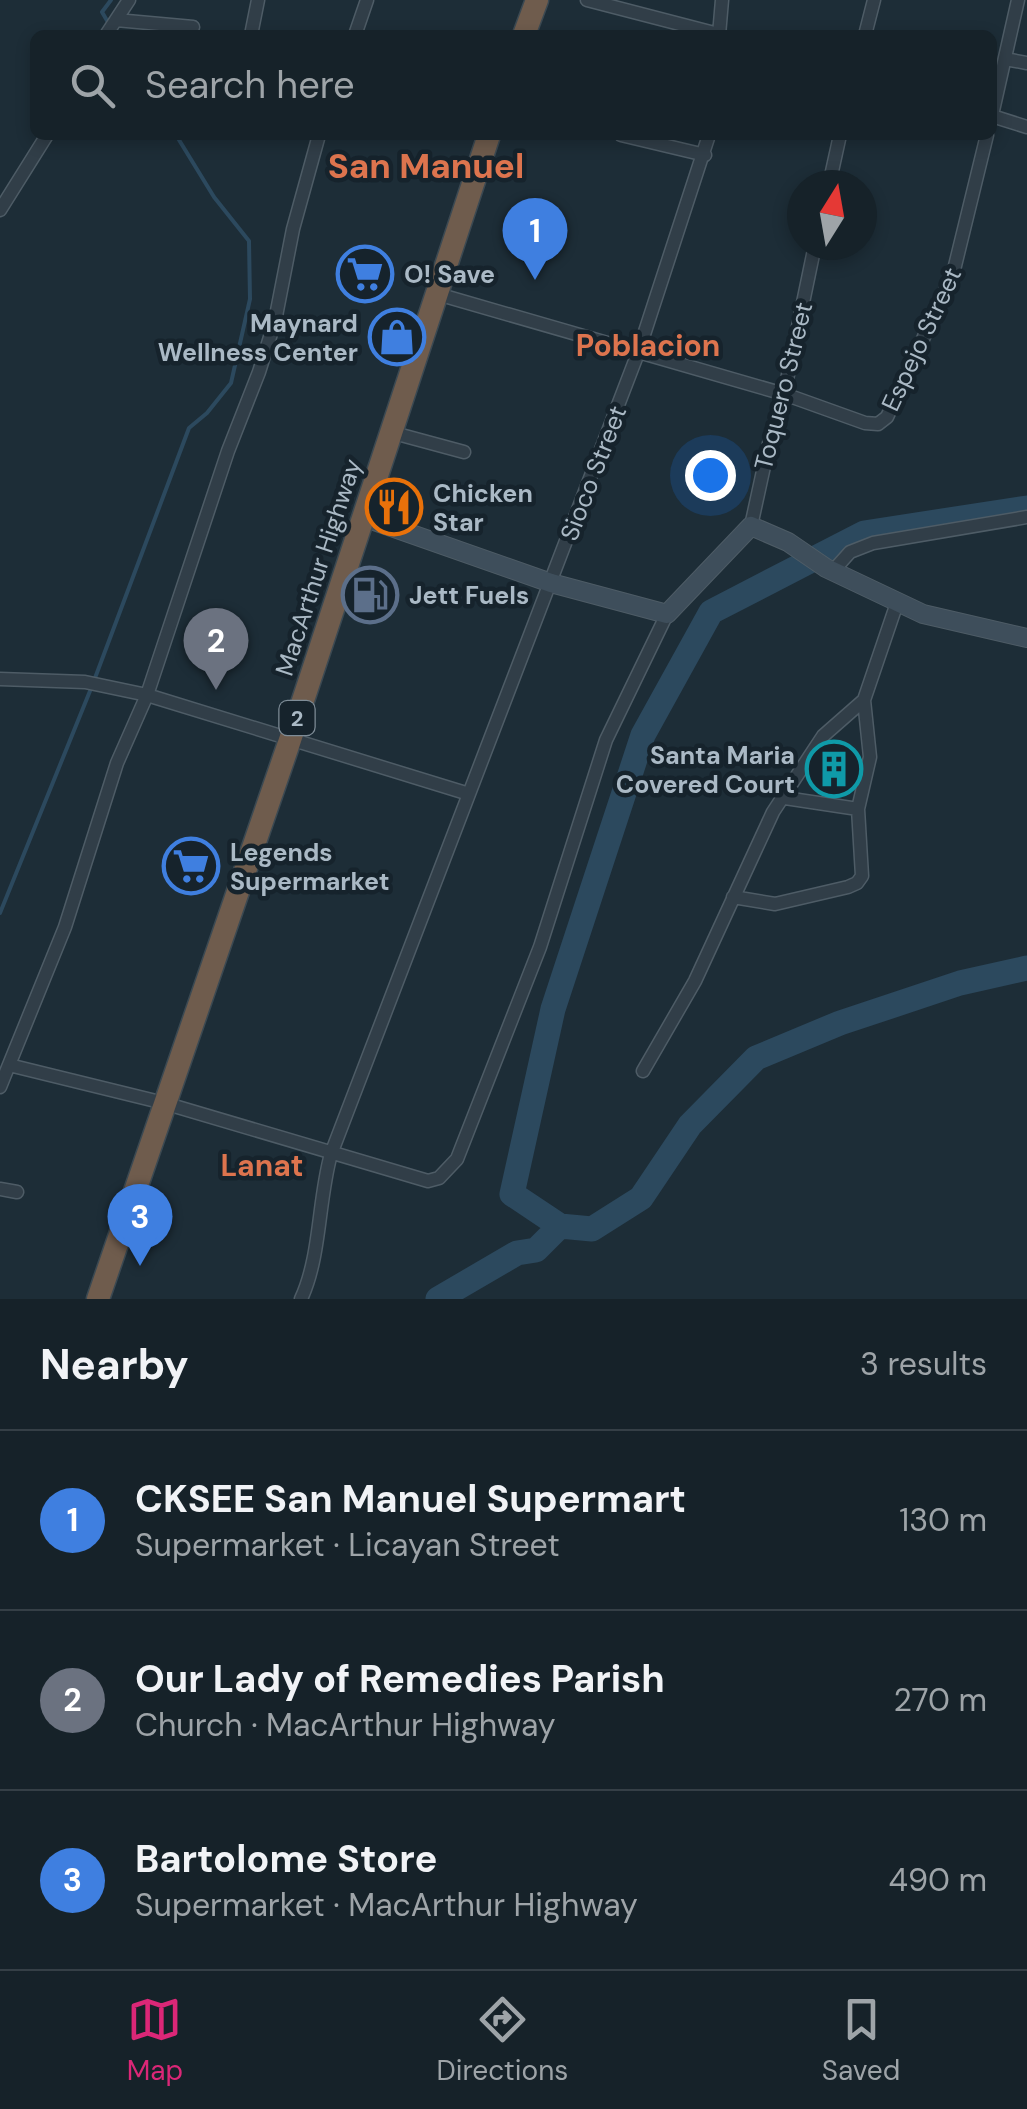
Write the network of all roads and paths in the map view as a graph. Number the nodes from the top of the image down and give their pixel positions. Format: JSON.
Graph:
{"nodes":[{"id":1,"x":129,"y":0,"type":"edge"},
{"id":2,"x":258,"y":0,"type":"edge"},
{"id":3,"x":367,"y":0,"type":"edge"},
{"id":4,"x":537,"y":0,"type":"edge"},
{"id":5,"x":587,"y":0,"type":"edge"},
{"id":6,"x":722,"y":0,"type":"edge"},
{"id":7,"x":874,"y":0,"type":"edge"},
{"id":8,"x":1018,"y":0,"type":"edge"},
{"id":9,"x":116,"y":20,"type":"junction"},
{"id":10,"x":193,"y":27,"type":"dead end"},
{"id":11,"x":109,"y":30,"type":"edge"},
{"id":12,"x":252,"y":30,"type":"edge"},
{"id":13,"x":357,"y":30,"type":"edge"},
{"id":14,"x":526,"y":30,"type":"edge"},
{"id":15,"x":701,"y":30,"type":"edge"},
{"id":16,"x":720,"y":30,"type":"edge"},
{"id":17,"x":866,"y":30,"type":"edge"},
{"id":18,"x":1005,"y":59,"type":"junction"},
{"id":19,"x":1027,"y":63,"type":"edge"},
{"id":20,"x":997,"y":94,"type":"edge"},
{"id":21,"x":997,"y":118,"type":"edge"},
{"id":22,"x":1027,"y":127,"type":"edge"},
{"id":23,"x":44,"y":140,"type":"edge"},
{"id":24,"x":318,"y":140,"type":"edge"},
{"id":25,"x":486,"y":140,"type":"edge"},
{"id":26,"x":642,"y":140,"type":"edge"},
{"id":27,"x":708,"y":140,"type":"edge"},
{"id":28,"x":839,"y":140,"type":"edge"},
{"id":29,"x":987,"y":140,"type":"edge"},
{"id":30,"x":705,"y":155,"type":"junction"},
{"id":31,"x":832,"y":170,"type":"edge"},
{"id":32,"x":0,"y":210,"type":"edge"},
{"id":33,"x":812,"y":260,"type":"edge"},
{"id":34,"x":434,"y":293,"type":"junction"},
{"id":35,"x":638,"y":353,"type":"junction"},
{"id":36,"x":784,"y":394,"type":"junction"},
{"id":37,"x":390,"y":432,"type":"junction"},
{"id":38,"x":464,"y":452,"type":"dead end"},
{"id":39,"x":363,"y":518,"type":"junction"},
{"id":40,"x":1027,"y":518,"type":"edge"},
{"id":41,"x":751,"y":526,"type":"junction"},
{"id":42,"x":829,"y":570,"type":"junction"},
{"id":43,"x":550,"y":583,"type":"junction"},
{"id":44,"x":897,"y":602,"type":"junction"},
{"id":45,"x":666,"y":614,"type":"junction"},
{"id":46,"x":1027,"y":638,"type":"edge"},
{"id":47,"x":0,"y":678,"type":"edge"},
{"id":48,"x":146,"y":695,"type":"junction"},
{"id":49,"x":864,"y":700,"type":"junction"},
{"id":50,"x":290,"y":740,"type":"junction"},
{"id":51,"x":469,"y":794,"type":"junction"},
{"id":52,"x":785,"y":798,"type":"junction"},
{"id":53,"x":858,"y":809,"type":"junction"},
{"id":54,"x":733,"y":896,"type":"junction"},
{"id":55,"x":9,"y":1065,"type":"junction"},
{"id":56,"x":643,"y":1072,"type":"dead end"},
{"id":57,"x":0,"y":1086,"type":"edge"},
{"id":58,"x":164,"y":1104,"type":"junction"},
{"id":59,"x":331,"y":1154,"type":"junction"},
{"id":60,"x":0,"y":1189,"type":"edge"},
{"id":61,"x":16,"y":1192,"type":"dead end"},
{"id":62,"x":98,"y":1299,"type":"edge"},
{"id":63,"x":302,"y":1299,"type":"edge"}],
"edges":[{"from":1,"to":9,"type":"street"},
{"from":2,"to":12,"type":"street"},
{"from":3,"to":13,"type":"street"},
{"from":4,"to":14,"type":"highway"},
{"from":5,"to":15,"type":"street"},
{"from":6,"to":16,"type":"street"},
{"from":7,"to":17,"type":"street"},
{"from":8,"to":18,"type":"street"},
{"from":9,"to":10,"type":"street"},
{"from":9,"to":11,"type":"street"},
{"from":18,"to":19,"type":"street"},
{"from":18,"to":20,"type":"street"},
{"from":21,"to":22,"type":"street"},
{"from":23,"to":32,"type":"street"},
{"from":24,"to":48,"type":"street"},
{"from":25,"to":34,"type":"highway","name":"MacArthur Highway","number":"2"},
{"from":26,"to":30,"type":"street"},
{"from":27,"to":30,"type":"street","name":"Sioco Street"},
{"from":28,"to":31,"type":"street"},
{"from":29,"to":36,"type":"street","name":"Espejo Street"},
{"from":30,"to":35,"type":"street","name":"Sioco Street"},
{"from":33,"to":36,"type":"street","name":"Toquero Street"},
{"from":34,"to":35,"type":"street"},
{"from":34,"to":37,"type":"highway","name":"MacArthur Highway","number":"2"},
{"from":35,"to":36,"type":"street"},
{"from":35,"to":43,"type":"street","name":"Sioco Street"},
{"from":36,"to":41,"type":"street","name":"Toquero Street"},
{"from":37,"to":38,"type":"street"},
{"from":37,"to":39,"type":"highway","name":"MacArthur Highway","number":"2"},
{"from":39,"to":43,"type":"street"},
{"from":39,"to":50,"type":"highway","name":"MacArthur Highway","number":"2"},
{"from":40,"to":42,"type":"street"},
{"from":41,"to":42,"type":"street"},
{"from":41,"to":45,"type":"street"},
{"from":42,"to":44,"type":"street"},
{"from":43,"to":45,"type":"street"},
{"from":43,"to":51,"type":"street","name":"Sioco Street"},
{"from":44,"to":46,"type":"street"},
{"from":44,"to":49,"type":"street"},
{"from":45,"to":59,"type":"street"},
{"from":47,"to":48,"type":"street"},
{"from":48,"to":50,"type":"street"},
{"from":48,"to":55,"type":"street"},
{"from":49,"to":52,"type":"street"},
{"from":49,"to":53,"type":"street"},
{"from":50,"to":51,"type":"street"},
{"from":50,"to":58,"type":"highway","name":"MacArthur Highway","number":"2"},
{"from":51,"to":59,"type":"street","name":"Sioco Street"},
{"from":52,"to":53,"type":"street"},
{"from":52,"to":54,"type":"street"},
{"from":53,"to":54,"type":"street"},
{"from":54,"to":56,"type":"street"},
{"from":55,"to":57,"type":"street"},
{"from":55,"to":58,"type":"street"},
{"from":58,"to":59,"type":"street"},
{"from":58,"to":62,"type":"highway","name":"MacArthur Highway","number":"2"},
{"from":59,"to":63,"type":"street","name":"Sioco Street"},
{"from":60,"to":61,"type":"street"}]}
